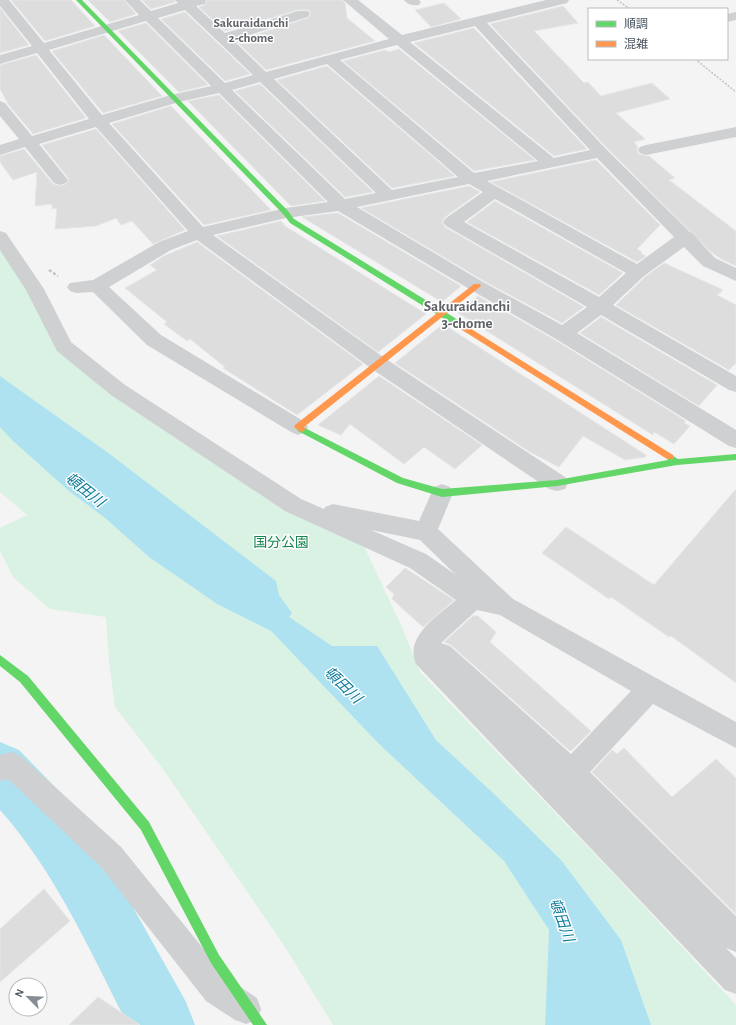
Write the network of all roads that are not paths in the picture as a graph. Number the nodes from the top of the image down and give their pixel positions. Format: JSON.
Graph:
{"nodes":[{"id":1,"x":2,"y":0,"type":"edge"},
{"id":2,"x":79,"y":0,"type":"edge"},
{"id":3,"x":132,"y":0,"type":"edge"},
{"id":4,"x":203,"y":0,"type":"edge"},
{"id":5,"x":350,"y":0,"type":"edge"},
{"id":6,"x":562,"y":0,"type":"edge"},
{"id":7,"x":185,"y":2,"type":"edge"},
{"id":8,"x":303,"y":14,"type":"dead end"},
{"id":9,"x":149,"y":17,"type":"junction"},
{"id":10,"x":478,"y":21,"type":"junction"},
{"id":11,"x":108,"y":29,"type":"junction"},
{"id":12,"x":225,"y":38,"type":"junction"},
{"id":13,"x":400,"y":40,"type":"junction"},
{"id":14,"x":42,"y":48,"type":"junction"},
{"id":15,"x":0,"y":60,"type":"edge"},
{"id":16,"x":331,"y":60,"type":"junction"},
{"id":17,"x":262,"y":77,"type":"junction"},
{"id":18,"x":222,"y":88,"type":"junction"},
{"id":19,"x":176,"y":98,"type":"junction"},
{"id":20,"x":0,"y":106,"type":"edge"},
{"id":21,"x":100,"y":121,"type":"junction"},
{"id":22,"x":736,"y":132,"type":"edge"},
{"id":23,"x":28,"y":141,"type":"junction"},
{"id":24,"x":0,"y":150,"type":"edge"},
{"id":25,"x":646,"y":150,"type":"dead end"},
{"id":26,"x":601,"y":153,"type":"junction"},
{"id":27,"x":549,"y":162,"type":"junction"},
{"id":28,"x":470,"y":178,"type":"junction"},
{"id":29,"x":60,"y":180,"type":"dead end"},
{"id":30,"x":494,"y":192,"type":"junction"},
{"id":31,"x":389,"y":196,"type":"junction"},
{"id":32,"x":341,"y":205,"type":"junction"},
{"id":33,"x":286,"y":213,"type":"junction"},
{"id":34,"x":200,"y":233,"type":"junction"},
{"id":35,"x":0,"y":237,"type":"edge"},
{"id":36,"x":686,"y":237,"type":"junction"},
{"id":37,"x":638,"y":272,"type":"junction"},
{"id":38,"x":736,"y":275,"type":"edge"},
{"id":39,"x":97,"y":286,"type":"junction"},
{"id":40,"x":477,"y":286,"type":"junction"},
{"id":41,"x":76,"y":287,"type":"dead end"},
{"id":42,"x":600,"y":306,"type":"junction"},
{"id":43,"x":442,"y":313,"type":"junction"},
{"id":44,"x":563,"y":334,"type":"junction"},
{"id":45,"x":379,"y":364,"type":"junction"},
{"id":46,"x":736,"y":385,"type":"edge"},
{"id":47,"x":298,"y":427,"type":"junction"},
{"id":48,"x":736,"y":440,"type":"edge"},
{"id":49,"x":736,"y":457,"type":"edge"},
{"id":50,"x":676,"y":462,"type":"junction"},
{"id":51,"x":557,"y":483,"type":"junction"},
{"id":52,"x":442,"y":493,"type":"junction"},
{"id":53,"x":293,"y":505,"type":"junction"},
{"id":54,"x":426,"y":532,"type":"junction"},
{"id":55,"x":473,"y":599,"type":"junction"},
{"id":56,"x":505,"y":606,"type":"junction"},
{"id":57,"x":427,"y":641,"type":"junction"},
{"id":58,"x":0,"y":660,"type":"edge"},
{"id":59,"x":650,"y":689,"type":"junction"},
{"id":60,"x":736,"y":736,"type":"edge"},
{"id":61,"x":0,"y":768,"type":"edge"},
{"id":62,"x":572,"y":772,"type":"junction"},
{"id":63,"x":736,"y":937,"type":"edge"},
{"id":64,"x":736,"y":979,"type":"edge"},
{"id":65,"x":257,"y":1019,"type":"edge"}],
"edges":[{"from":1,"to":14,"type":"street"},
{"from":2,"to":11,"type":"street"},
{"from":3,"to":9,"type":"street"},
{"from":4,"to":7,"type":"street"},
{"from":5,"to":13,"type":"street"},
{"from":6,"to":10,"type":"street"},
{"from":7,"to":9,"type":"street"},
{"from":7,"to":12,"type":"street"},
{"from":8,"to":12,"type":"street"},
{"from":9,"to":11,"type":"street"},
{"from":9,"to":18,"type":"street"},
{"from":10,"to":13,"type":"street"},
{"from":10,"to":26,"type":"street"},
{"from":11,"to":14,"type":"street"},
{"from":11,"to":19,"type":"street"},
{"from":12,"to":17,"type":"street"},
{"from":13,"to":16,"type":"street"},
{"from":13,"to":27,"type":"street"},
{"from":14,"to":15,"type":"street"},
{"from":14,"to":21,"type":"street"},
{"from":16,"to":17,"type":"street"},
{"from":16,"to":28,"type":"street"},
{"from":17,"to":18,"type":"street"},
{"from":17,"to":31,"type":"street"},
{"from":18,"to":19,"type":"street"},
{"from":18,"to":32,"type":"street"},
{"from":19,"to":21,"type":"street"},
{"from":19,"to":33,"type":"street"},
{"from":20,"to":23,"type":"street"},
{"from":21,"to":23,"type":"street"},
{"from":21,"to":34,"type":"street"},
{"from":22,"to":25,"type":"street"},
{"from":23,"to":24,"type":"street"},
{"from":23,"to":29,"type":"street"},
{"from":26,"to":27,"type":"street"},
{"from":26,"to":36,"type":"street"},
{"from":27,"to":28,"type":"street"},
{"from":28,"to":30,"type":"street"},
{"from":28,"to":31,"type":"street"},
{"from":30,"to":37,"type":"street"},
{"from":30,"to":42,"type":"street"},
{"from":31,"to":32,"type":"street"},
{"from":32,"to":33,"type":"street"},
{"from":32,"to":40,"type":"street"},
{"from":33,"to":34,"type":"street"},
{"from":33,"to":43,"type":"street"},
{"from":34,"to":39,"type":"street"},
{"from":34,"to":45,"type":"street"},
{"from":35,"to":53,"type":"street"},
{"from":36,"to":37,"type":"street"},
{"from":36,"to":38,"type":"street"},
{"from":37,"to":42,"type":"street"},
{"from":39,"to":41,"type":"street"},
{"from":39,"to":47,"type":"street"},
{"from":40,"to":43,"type":"street"},
{"from":40,"to":44,"type":"street"},
{"from":42,"to":44,"type":"street"},
{"from":42,"to":46,"type":"street"},
{"from":43,"to":45,"type":"street"},
{"from":43,"to":50,"type":"street"},
{"from":44,"to":48,"type":"street"},
{"from":45,"to":47,"type":"street"},
{"from":45,"to":51,"type":"street"},
{"from":47,"to":52,"type":"street"},
{"from":49,"to":50,"type":"street"},
{"from":50,"to":51,"type":"street"},
{"from":51,"to":52,"type":"street"},
{"from":52,"to":54,"type":"street"},
{"from":53,"to":54,"type":"street"},
{"from":53,"to":55,"type":"street"},
{"from":54,"to":56,"type":"street"},
{"from":55,"to":56,"type":"street"},
{"from":55,"to":57,"type":"street"},
{"from":56,"to":59,"type":"street"},
{"from":57,"to":62,"type":"street"},
{"from":57,"to":64,"type":"street"},
{"from":58,"to":65,"type":"street"},
{"from":59,"to":60,"type":"street"},
{"from":59,"to":62,"type":"street"},
{"from":61,"to":65,"type":"street"},
{"from":62,"to":63,"type":"street"}]}
